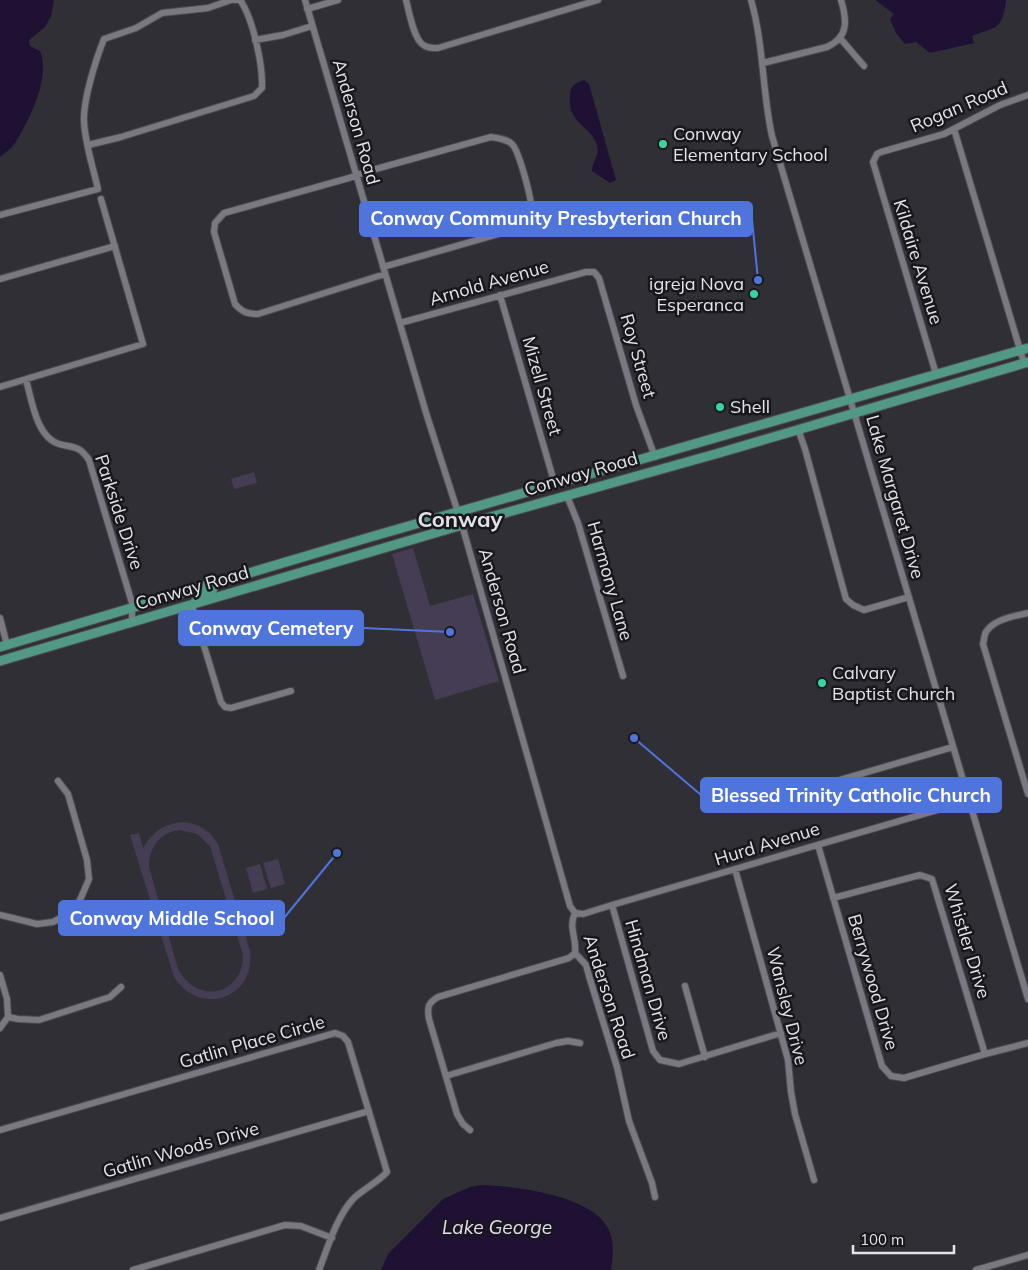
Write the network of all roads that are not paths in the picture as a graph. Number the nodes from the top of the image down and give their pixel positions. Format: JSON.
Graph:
{"nodes":[{"id":1,"x":231,"y":0,"type":"edge"},
{"id":2,"x":235,"y":0,"type":"edge"},
{"id":3,"x":305,"y":0,"type":"edge"},
{"id":4,"x":338,"y":0,"type":"edge"},
{"id":5,"x":406,"y":0,"type":"edge"},
{"id":6,"x":598,"y":0,"type":"edge"},
{"id":7,"x":751,"y":0,"type":"edge"},
{"id":8,"x":841,"y":0,"type":"edge"},
{"id":9,"x":308,"y":9,"type":"junction"},
{"id":10,"x":312,"y":26,"type":"junction"},
{"id":11,"x":840,"y":38,"type":"junction"},
{"id":12,"x":255,"y":40,"type":"junction"},
{"id":13,"x":763,"y":63,"type":"junction"},
{"id":14,"x":864,"y":66,"type":"dead end"},
{"id":15,"x":1028,"y":96,"type":"edge"},
{"id":16,"x":954,"y":129,"type":"junction"},
{"id":17,"x":88,"y":145,"type":"junction"},
{"id":18,"x":875,"y":158,"type":"joint"},
{"id":19,"x":356,"y":176,"type":"junction"},
{"id":20,"x":101,"y":199,"type":"dead end"},
{"id":21,"x":0,"y":215,"type":"edge"},
{"id":22,"x":115,"y":246,"type":"junction"},
{"id":23,"x":384,"y":270,"type":"junction"},
{"id":24,"x":586,"y":272,"type":"joint"},
{"id":25,"x":0,"y":279,"type":"edge"},
{"id":26,"x":500,"y":295,"type":"junction"},
{"id":27,"x":400,"y":323,"type":"junction"},
{"id":28,"x":1024,"y":349,"type":"edge"},
{"id":29,"x":1026,"y":363,"type":"edge"},
{"id":30,"x":936,"y":374,"type":"junction"},
{"id":31,"x":26,"y":380,"type":"junction"},
{"id":32,"x":0,"y":387,"type":"edge"},
{"id":33,"x":851,"y":399,"type":"junction"},
{"id":34,"x":855,"y":412,"type":"junction"},
{"id":35,"x":798,"y":429,"type":"junction"},
{"id":36,"x":654,"y":457,"type":"junction"},
{"id":37,"x":594,"y":474,"type":"junction"},
{"id":38,"x":555,"y":485,"type":"junction"},
{"id":39,"x":568,"y":496,"type":"junction"},
{"id":40,"x":458,"y":512,"type":"junction"},
{"id":41,"x":462,"y":525,"type":"junction"},
{"id":42,"x":315,"y":554,"type":"junction"},
{"id":43,"x":314,"y":569,"type":"junction"},
{"id":44,"x":231,"y":580,"type":"junction"},
{"id":45,"x":909,"y":597,"type":"junction"},
{"id":46,"x":192,"y":606,"type":"junction"},
{"id":47,"x":132,"y":609,"type":"junction"},
{"id":48,"x":1028,"y":613,"type":"edge"},
{"id":49,"x":0,"y":618,"type":"edge"},
{"id":50,"x":132,"y":623,"type":"junction"},
{"id":51,"x":65,"y":628,"type":"junction"},
{"id":52,"x":3,"y":646,"type":"edge"},
{"id":53,"x":0,"y":652,"type":"edge"},
{"id":54,"x":30,"y":653,"type":"junction"},
{"id":55,"x":0,"y":661,"type":"edge"},
{"id":56,"x":622,"y":676,"type":"dead end"},
{"id":57,"x":291,"y":691,"type":"dead end"},
{"id":58,"x":953,"y":747,"type":"junction"},
{"id":59,"x":58,"y":781,"type":"dead end"},
{"id":60,"x":802,"y":791,"type":"dead end"},
{"id":61,"x":1028,"y":794,"type":"edge"},
{"id":62,"x":968,"y":801,"type":"junction"},
{"id":63,"x":818,"y":845,"type":"junction"},
{"id":64,"x":735,"y":869,"type":"junction"},
{"id":65,"x":833,"y":898,"type":"junction"},
{"id":66,"x":612,"y":906,"type":"junction"},
{"id":67,"x":575,"y":913,"type":"junction"},
{"id":68,"x":0,"y":915,"type":"edge"},
{"id":69,"x":575,"y":953,"type":"junction"},
{"id":70,"x":0,"y":975,"type":"edge"},
{"id":71,"x":685,"y":986,"type":"dead end"},
{"id":72,"x":121,"y":987,"type":"dead end"},
{"id":73,"x":1028,"y":999,"type":"edge"},
{"id":74,"x":8,"y":1017,"type":"junction"},
{"id":75,"x":0,"y":1028,"type":"edge"},
{"id":76,"x":781,"y":1033,"type":"junction"},
{"id":77,"x":580,"y":1043,"type":"dead end"},
{"id":78,"x":1028,"y":1043,"type":"edge"},
{"id":79,"x":985,"y":1054,"type":"junction"},
{"id":80,"x":705,"y":1057,"type":"junction"},
{"id":81,"x":446,"y":1076,"type":"junction"},
{"id":82,"x":369,"y":1111,"type":"junction"},
{"id":83,"x":0,"y":1130,"type":"edge"},
{"id":84,"x":470,"y":1130,"type":"dead end"},
{"id":85,"x":814,"y":1180,"type":"dead end"},
{"id":86,"x":655,"y":1197,"type":"dead end"},
{"id":87,"x":0,"y":1218,"type":"edge"},
{"id":88,"x":332,"y":1238,"type":"junction"},
{"id":89,"x":1028,"y":1255,"type":"edge"},
{"id":90,"x":133,"y":1270,"type":"edge"},
{"id":91,"x":319,"y":1270,"type":"edge"},
{"id":92,"x":976,"y":1270,"type":"edge"}],
"edges":[{"from":1,"to":17,"type":"street"},
{"from":2,"to":12,"type":"street"},
{"from":3,"to":9,"type":"street","name":"Anderson Road"},
{"from":4,"to":9,"type":"street"},
{"from":5,"to":6,"type":"street"},
{"from":7,"to":13,"type":"street","name":"Lake Margaret Drive"},
{"from":8,"to":11,"type":"street"},
{"from":9,"to":10,"type":"street","name":"Anderson Road"},
{"from":10,"to":12,"type":"street"},
{"from":10,"to":19,"type":"street","name":"Anderson Road"},
{"from":11,"to":13,"type":"street"},
{"from":11,"to":14,"type":"street"},
{"from":12,"to":17,"type":"street"},
{"from":13,"to":33,"type":"street","name":"Lake Margaret Drive"},
{"from":15,"to":16,"type":"street","name":"Rogan Road"},
{"from":16,"to":18,"type":"street","name":"Rogan Road"},
{"from":16,"to":28,"type":"street"},
{"from":17,"to":21,"type":"street"},
{"from":18,"to":30,"type":"street","name":"Kildaire Avenue"},
{"from":19,"to":23,"type":"street","name":"Anderson Road"},
{"from":19,"to":23,"type":"street"},
{"from":19,"to":23,"type":"street"},
{"from":20,"to":22,"type":"street"},
{"from":22,"to":25,"type":"street"},
{"from":22,"to":31,"type":"street"},
{"from":23,"to":27,"type":"street","name":"Anderson Road"},
{"from":24,"to":26,"type":"street","name":"Arnold Avenue"},
{"from":24,"to":36,"type":"street","name":"Roy Street"},
{"from":26,"to":27,"type":"street","name":"Arnold Avenue"},
{"from":26,"to":38,"type":"street","name":"Mizell Street"},
{"from":27,"to":40,"type":"street","name":"Anderson Road"},
{"from":28,"to":29,"type":"street"},
{"from":28,"to":30,"type":"main road","name":"Conway Road"},
{"from":29,"to":34,"type":"main road","name":"Conway Road"},
{"from":30,"to":33,"type":"main road","name":"Conway Road"},
{"from":31,"to":32,"type":"street"},
{"from":31,"to":47,"type":"street","name":"Parkside Drive"},
{"from":33,"to":34,"type":"street","name":"Lake Margaret Drive"},
{"from":33,"to":36,"type":"main road","name":"Conway Road"},
{"from":34,"to":35,"type":"main road","name":"Conway Road"},
{"from":34,"to":45,"type":"street","name":"Lake Margaret Drive"},
{"from":35,"to":39,"type":"main road","name":"Conway Road"},
{"from":35,"to":45,"type":"street"},
{"from":36,"to":37,"type":"main road","name":"Conway Road"},
{"from":37,"to":38,"type":"main road","name":"Conway Road"},
{"from":37,"to":39,"type":"main road"},
{"from":38,"to":40,"type":"main road","name":"Conway Road"},
{"from":39,"to":41,"type":"main road","name":"Conway Road"},
{"from":39,"to":56,"type":"street","name":"Harmony Lane"},
{"from":40,"to":41,"type":"street","name":"Anderson Road"},
{"from":40,"to":42,"type":"main road","name":"Conway Road"},
{"from":41,"to":43,"type":"main road","name":"Conway Road"},
{"from":41,"to":67,"type":"street","name":"Anderson Road"},
{"from":42,"to":43,"type":"street"},
{"from":42,"to":44,"type":"main road","name":"Conway Road"},
{"from":43,"to":46,"type":"main road","name":"Conway Road"},
{"from":44,"to":46,"type":"main road"},
{"from":44,"to":47,"type":"main road","name":"Conway Road"},
{"from":45,"to":58,"type":"street","name":"Lake Margaret Drive"},
{"from":46,"to":50,"type":"main road","name":"Conway Road"},
{"from":46,"to":57,"type":"street"},
{"from":47,"to":50,"type":"street","name":"Parkside Drive"},
{"from":47,"to":51,"type":"main road","name":"Conway Road"},
{"from":48,"to":61,"type":"street"},
{"from":49,"to":52,"type":"street"},
{"from":50,"to":54,"type":"main road","name":"Conway Road"},
{"from":51,"to":52,"type":"main road","name":"Conway Road"},
{"from":51,"to":54,"type":"main road"},
{"from":52,"to":53,"type":"main road"},
{"from":54,"to":55,"type":"main road","name":"Conway Road"},
{"from":58,"to":60,"type":"street"},
{"from":58,"to":62,"type":"street","name":"Lake Margaret Drive"},
{"from":59,"to":68,"type":"street"},
{"from":62,"to":63,"type":"street","name":"Hurd Avenue"},
{"from":62,"to":73,"type":"street","name":"Lake Margaret Drive"},
{"from":63,"to":64,"type":"street","name":"Hurd Avenue"},
{"from":63,"to":65,"type":"street","name":"Berrywood Drive"},
{"from":64,"to":66,"type":"street","name":"Hurd Avenue"},
{"from":64,"to":76,"type":"street","name":"Wansley Drive"},
{"from":65,"to":79,"type":"street","name":"Whistler Drive"},
{"from":65,"to":79,"type":"street","name":"Berrywood Drive"},
{"from":66,"to":67,"type":"street","name":"Hurd Avenue"},
{"from":66,"to":80,"type":"street","name":"Hindman Drive"},
{"from":67,"to":69,"type":"street","name":"Anderson Road"},
{"from":69,"to":81,"type":"street"},
{"from":69,"to":86,"type":"street","name":"Anderson Road"},
{"from":70,"to":74,"type":"street"},
{"from":71,"to":80,"type":"street"},
{"from":72,"to":74,"type":"street"},
{"from":74,"to":75,"type":"street"},
{"from":76,"to":80,"type":"street"},
{"from":76,"to":85,"type":"street","name":"Wansley Drive"},
{"from":77,"to":81,"type":"street"},
{"from":78,"to":79,"type":"street","name":"Berrywood Drive"},
{"from":81,"to":84,"type":"street"},
{"from":82,"to":83,"type":"street","name":"Gatlin Place Circle"},
{"from":82,"to":87,"type":"street","name":"Gatlin Woods Drive"},
{"from":82,"to":88,"type":"street","name":"Gatlin Place Circle"},
{"from":88,"to":90,"type":"street"},
{"from":88,"to":91,"type":"street","name":"Gatlin Place Circle"},
{"from":89,"to":92,"type":"street"}]}
